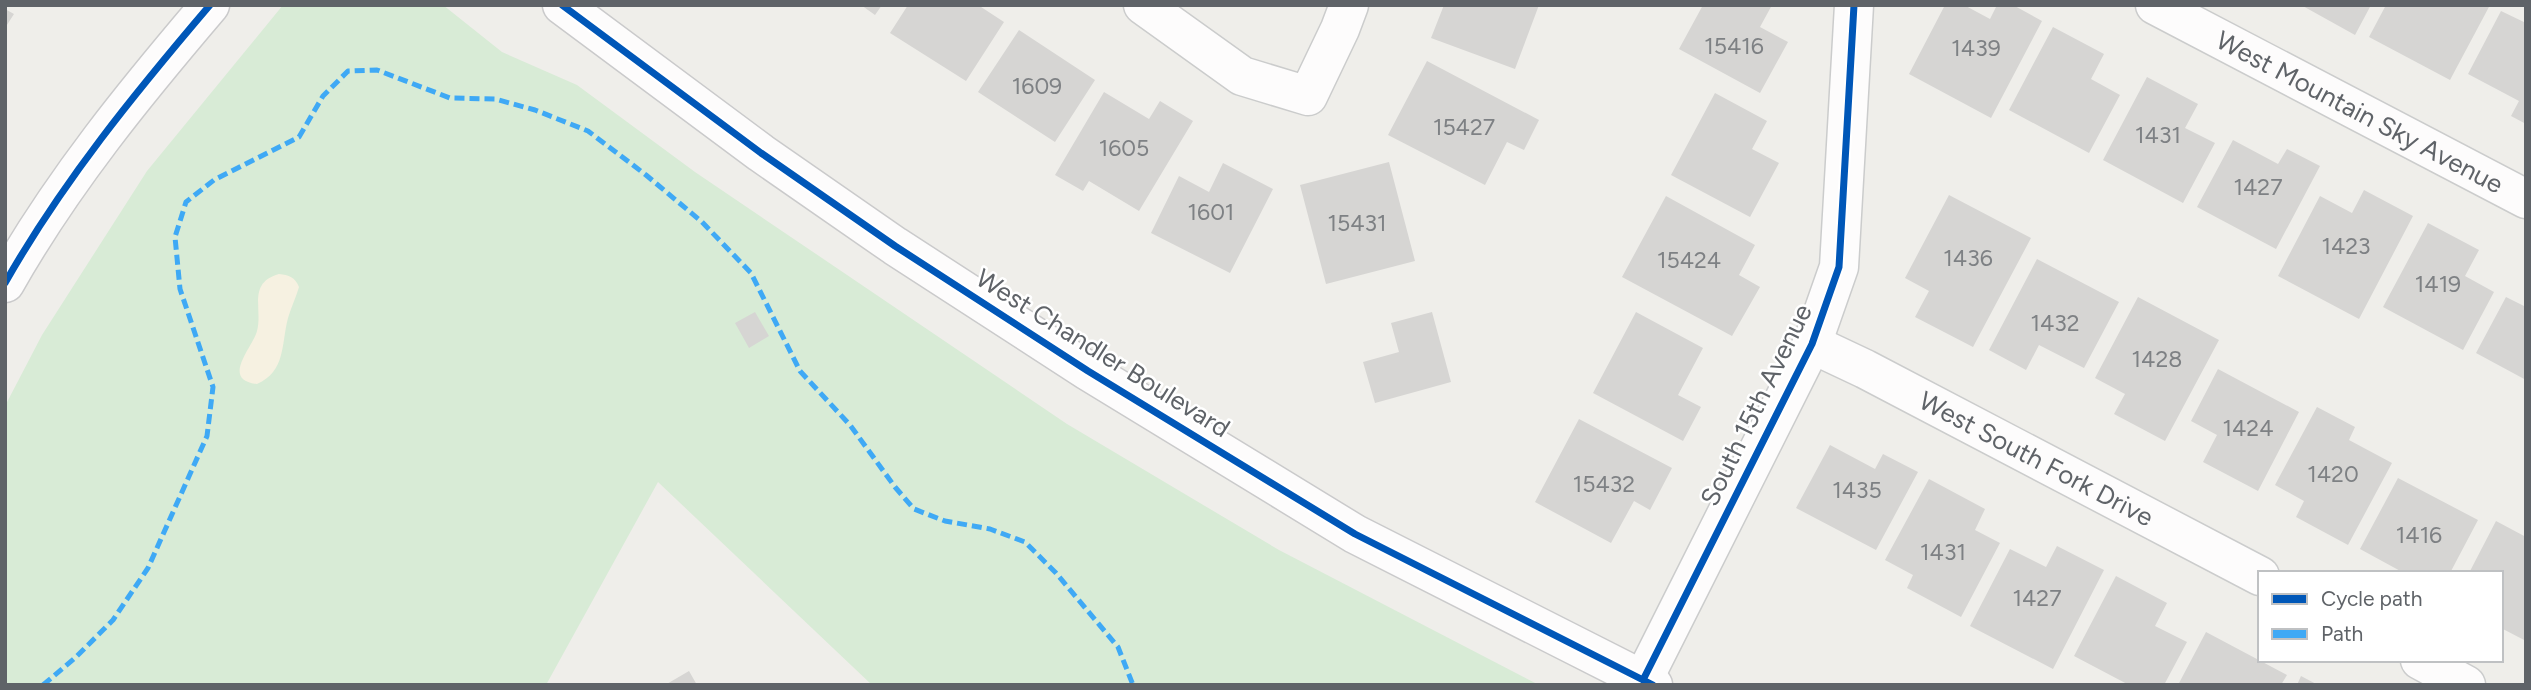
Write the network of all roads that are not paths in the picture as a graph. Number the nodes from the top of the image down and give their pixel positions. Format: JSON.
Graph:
{"nodes":[{"id":1,"x":210,"y":5,"type":"edge"},
{"id":2,"x":562,"y":5,"type":"edge"},
{"id":3,"x":1143,"y":5,"type":"edge"},
{"id":4,"x":1349,"y":5,"type":"edge"},
{"id":5,"x":1854,"y":5,"type":"edge"},
{"id":6,"x":2155,"y":5,"type":"edge"},
{"id":7,"x":2526,"y":199,"type":"edge"},
{"id":8,"x":5,"y":283,"type":"edge"},
{"id":9,"x":1812,"y":344,"type":"junction"},
{"id":10,"x":2258,"y":575,"type":"edge"},
{"id":11,"x":2424,"y":662,"type":"edge"},
{"id":12,"x":1648,"y":682,"type":"edge"},
{"id":13,"x":2466,"y":685,"type":"edge"}],
"edges":[{"from":1,"to":8,"type":"street"},
{"from":2,"to":12,"type":"street","name":"West Chandler Boulevard"},
{"from":3,"to":4,"type":"street"},
{"from":5,"to":9,"type":"street","name":"South 15th Avenue"},
{"from":6,"to":7,"type":"street","name":"West Mountain Sky Avenue"},
{"from":9,"to":10,"type":"street","name":"West South Fork Drive"},
{"from":9,"to":12,"type":"street","name":"South 15th Avenue"},
{"from":11,"to":13,"type":"street"}]}
